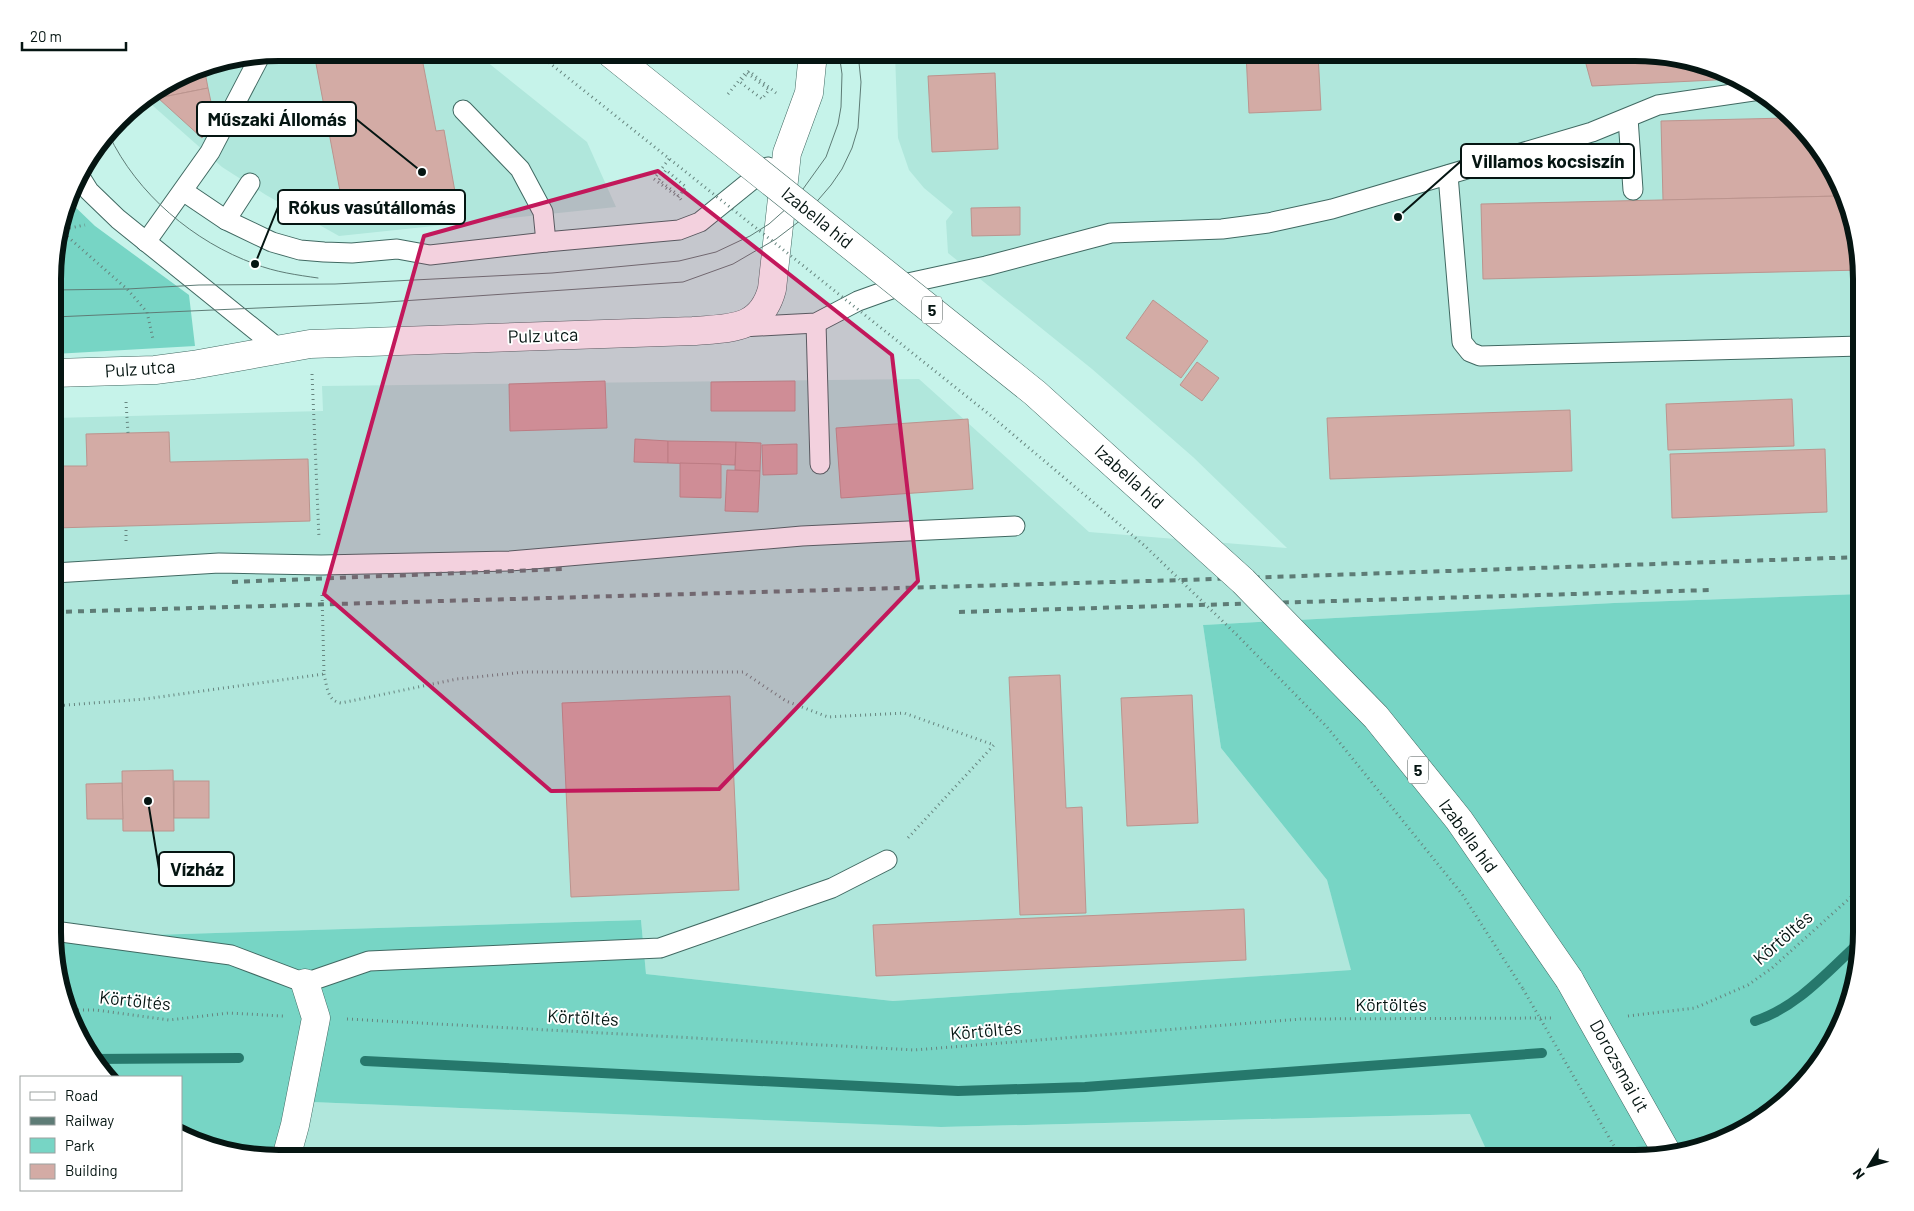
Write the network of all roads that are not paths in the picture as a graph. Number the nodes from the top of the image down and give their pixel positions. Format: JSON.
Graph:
{"nodes":[{"id":1,"x":621,"y":61,"type":"edge"},
{"id":2,"x":812,"y":61,"type":"edge"},
{"id":3,"x":257,"y":63,"type":"edge"},
{"id":4,"x":1747,"y":92,"type":"edge"},
{"id":5,"x":463,"y":110,"type":"dead end"},
{"id":6,"x":1628,"y":118,"type":"junction"},
{"id":7,"x":787,"y":153,"type":"junction"},
{"id":8,"x":1448,"y":175,"type":"junction"},
{"id":9,"x":84,"y":183,"type":"edge"},
{"id":10,"x":250,"y":183,"type":"dead end"},
{"id":11,"x":1633,"y":190,"type":"dead end"},
{"id":12,"x":182,"y":191,"type":"junction"},
{"id":13,"x":226,"y":220,"type":"junction"},
{"id":14,"x":146,"y":242,"type":"junction"},
{"id":15,"x":546,"y":242,"type":"junction"},
{"id":16,"x":816,"y":323,"type":"junction"},
{"id":17,"x":737,"y":327,"type":"junction"},
{"id":18,"x":1853,"y":346,"type":"edge"},
{"id":19,"x":279,"y":349,"type":"junction"},
{"id":20,"x":61,"y":373,"type":"edge"},
{"id":21,"x":820,"y":464,"type":"dead end"},
{"id":22,"x":1015,"y":526,"type":"dead end"},
{"id":23,"x":61,"y":573,"type":"edge"},
{"id":24,"x":887,"y":860,"type":"road end"},
{"id":25,"x":61,"y":932,"type":"edge"},
{"id":26,"x":1569,"y":979,"type":"joint"},
{"id":27,"x":305,"y":983,"type":"junction"},
{"id":28,"x":1664,"y":1148,"type":"edge"},
{"id":29,"x":288,"y":1150,"type":"edge"}],
"edges":[{"from":1,"to":26,"type":"main road","name":"Izabella híd","number":"5","bridge":true},
{"from":2,"to":7,"type":"main road","name":"Pulz utca"},
{"from":3,"to":12,"type":"lane"},
{"from":4,"to":6,"type":"lane"},
{"from":5,"to":15,"type":"lane"},
{"from":6,"to":8,"type":"lane"},
{"from":6,"to":11,"type":"lane"},
{"from":7,"to":15,"type":"lane"},
{"from":7,"to":17,"type":"main road","name":"Pulz utca"},
{"from":8,"to":16,"type":"lane"},
{"from":8,"to":18,"type":"lane"},
{"from":9,"to":14,"type":"lane"},
{"from":10,"to":13,"type":"lane"},
{"from":12,"to":13,"type":"lane"},
{"from":12,"to":14,"type":"lane"},
{"from":13,"to":15,"type":"lane"},
{"from":14,"to":19,"type":"lane"},
{"from":16,"to":17,"type":"lane"},
{"from":16,"to":21,"type":"lane"},
{"from":17,"to":19,"type":"main road","name":"Pulz utca"},
{"from":19,"to":20,"type":"main road","name":"Pulz utca"},
{"from":22,"to":23,"type":"lane"},
{"from":24,"to":27,"type":"lane"},
{"from":25,"to":27,"type":"lane"},
{"from":26,"to":28,"type":"main road","name":"Dorozsmai út","number":"5"},
{"from":27,"to":29,"type":"main road"}]}
